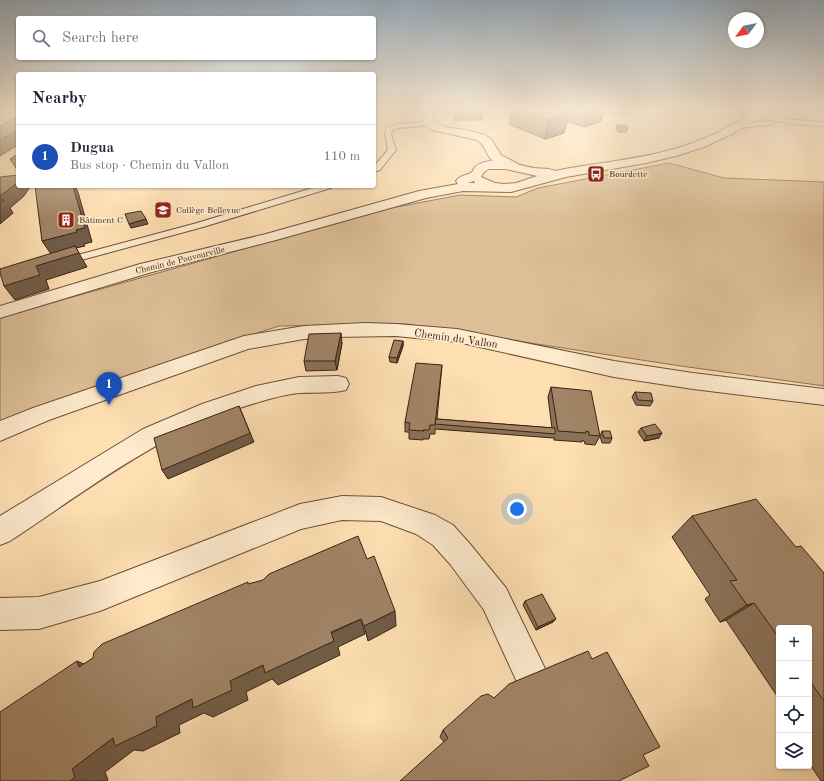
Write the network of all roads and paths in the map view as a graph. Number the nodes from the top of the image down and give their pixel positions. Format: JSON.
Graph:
{"nodes":[{"id":1,"x":391,"y":145,"type":"edge"},
{"id":2,"x":489,"y":145,"type":"edge"},
{"id":3,"x":671,"y":145,"type":"edge"},
{"id":4,"x":693,"y":145,"type":"edge"},
{"id":5,"x":638,"y":161,"type":"junction"},
{"id":6,"x":492,"y":162,"type":"junction"},
{"id":7,"x":519,"y":168,"type":"junction"},
{"id":8,"x":376,"y":169,"type":"edge"},
{"id":9,"x":564,"y":174,"type":"junction"},
{"id":10,"x":476,"y":175,"type":"junction"},
{"id":11,"x":528,"y":183,"type":"junction"},
{"id":12,"x":493,"y":187,"type":"junction"},
{"id":13,"x":321,"y":188,"type":"edge"},
{"id":14,"x":360,"y":212,"type":"junction"},
{"id":15,"x":54,"y":264,"type":"edge"},
{"id":16,"x":0,"y":312,"type":"edge"},
{"id":17,"x":338,"y":384,"type":"dead end"},
{"id":18,"x":94,"y":396,"type":"junction"},
{"id":19,"x":824,"y":397,"type":"edge"},
{"id":20,"x":0,"y":431,"type":"edge"},
{"id":21,"x":0,"y":442,"type":"edge"},
{"id":22,"x":0,"y":532,"type":"edge"},
{"id":23,"x":0,"y":614,"type":"edge"},
{"id":24,"x":534,"y":680,"type":"edge"}],
"edges":[{"from":1,"to":8,"type":"lane"},
{"from":2,"to":6,"type":"street"},
{"from":3,"to":5,"type":"street","name":"Chemin de Pouvourville"},
{"from":4,"to":5,"type":"street","name":"Chemin de Pouvourville"},
{"from":5,"to":9,"type":"street","name":"Chemin de Pouvourville"},
{"from":6,"to":7,"type":"street","name":"Chemin de Pouvourville"},
{"from":6,"to":10,"type":"street","name":"Chemin de Pouvourville"},
{"from":7,"to":9,"type":"street","name":"Chemin de Pouvourville"},
{"from":7,"to":11,"type":"street"},
{"from":9,"to":11,"type":"street","name":"Chemin de Pouvourville"},
{"from":10,"to":12,"type":"street","name":"Chemin de Pouvourville"},
{"from":10,"to":14,"type":"street","name":"Chemin de Pouvourville"},
{"from":11,"to":12,"type":"street","name":"Chemin de Pouvourville"},
{"from":12,"to":14,"type":"street","name":"Chemin de Pouvourville"},
{"from":13,"to":15,"type":"lane"},
{"from":14,"to":16,"type":"street","name":"Chemin de Pouvourville"},
{"from":17,"to":22,"type":"street"},
{"from":18,"to":19,"type":"street","name":"Chemin du Vallon"},
{"from":18,"to":20,"type":"street","name":"Chemin du Vallon"},
{"from":18,"to":21,"type":"street","name":"Chemin du Vallon"},
{"from":23,"to":24,"type":"street"}]}
